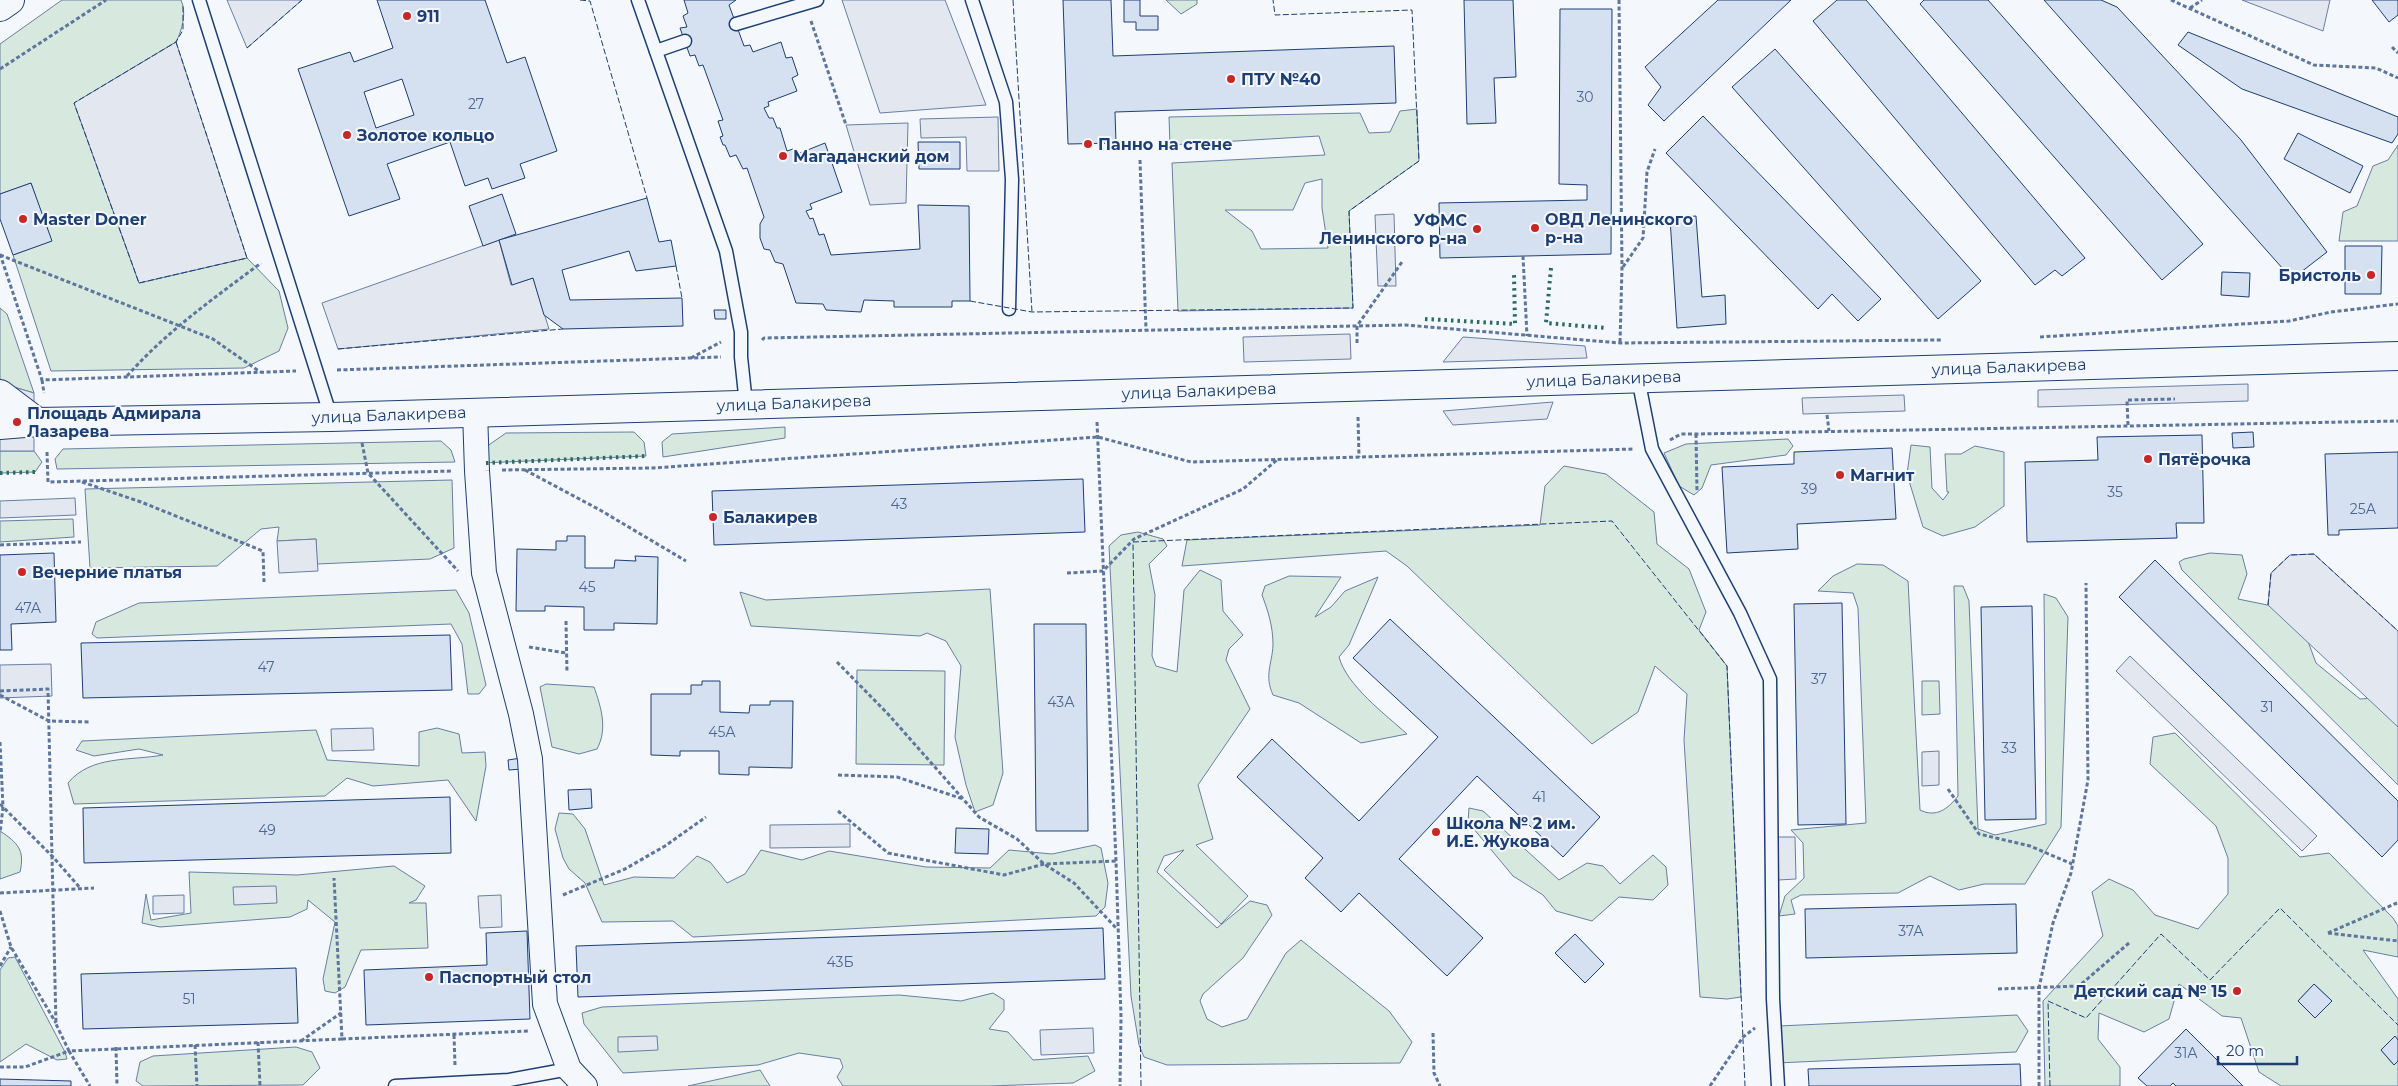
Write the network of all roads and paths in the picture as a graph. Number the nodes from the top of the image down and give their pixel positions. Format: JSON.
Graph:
{"nodes":[{"id":1,"x":10,"y":0,"type":"edge"},
{"id":2,"x":106,"y":0,"type":"edge"},
{"id":3,"x":199,"y":0,"type":"edge"},
{"id":4,"x":638,"y":0,"type":"edge"},
{"id":5,"x":972,"y":0,"type":"edge"},
{"id":6,"x":1619,"y":0,"type":"edge"},
{"id":7,"x":2171,"y":0,"type":"edge"},
{"id":8,"x":2202,"y":0,"type":"edge"},
{"id":9,"x":811,"y":2,"type":"edge"},
{"id":10,"x":0,"y":7,"type":"edge"},
{"id":11,"x":2190,"y":8,"type":"junction"},
{"id":12,"x":736,"y":24,"type":"dead end"},
{"id":13,"x":685,"y":41,"type":"dead end"},
{"id":14,"x":2392,"y":47,"type":"dead end"},
{"id":15,"x":656,"y":51,"type":"junction"},
{"id":16,"x":2398,"y":53,"type":"edge"},
{"id":17,"x":0,"y":69,"type":"edge"},
{"id":18,"x":2398,"y":78,"type":"edge"},
{"id":19,"x":846,"y":125,"type":"dead end"},
{"id":20,"x":1655,"y":149,"type":"dead end"},
{"id":21,"x":1140,"y":160,"type":"dead end"},
{"id":22,"x":278,"y":250,"type":"junction"},
{"id":23,"x":0,"y":254,"type":"edge"},
{"id":24,"x":1523,"y":256,"type":"dead end"},
{"id":25,"x":1402,"y":262,"type":"dead end"},
{"id":26,"x":1622,"y":267,"type":"junction"},
{"id":27,"x":2398,"y":304,"type":"edge"},
{"id":28,"x":1009,"y":309,"type":"dead end"},
{"id":29,"x":178,"y":325,"type":"junction"},
{"id":30,"x":1357,"y":326,"type":"junction"},
{"id":31,"x":1146,"y":330,"type":"junction"},
{"id":32,"x":741,"y":332,"type":"junction"},
{"id":33,"x":1527,"y":336,"type":"junction"},
{"id":34,"x":2033,"y":338,"type":"dead end"},
{"id":35,"x":1945,"y":340,"type":"dead end"},
{"id":36,"x":1357,"y":343,"type":"dead end"},
{"id":37,"x":1620,"y":343,"type":"junction"},
{"id":38,"x":2398,"y":356,"type":"edge"},
{"id":39,"x":741,"y":357,"type":"junction"},
{"id":40,"x":690,"y":358,"type":"junction"},
{"id":41,"x":316,"y":370,"type":"junction"},
{"id":42,"x":261,"y":372,"type":"junction"},
{"id":43,"x":127,"y":377,"type":"junction"},
{"id":44,"x":1638,"y":378,"type":"junction"},
{"id":45,"x":42,"y":380,"type":"junction"},
{"id":46,"x":0,"y":394,"type":"edge"},
{"id":47,"x":1096,"y":394,"type":"junction"},
{"id":48,"x":2175,"y":399,"type":"dead end"},
{"id":49,"x":746,"y":404,"type":"junction"},
{"id":50,"x":40,"y":410,"type":"junction"},
{"id":51,"x":475,"y":412,"type":"junction"},
{"id":52,"x":1828,"y":415,"type":"dead end"},
{"id":53,"x":331,"y":417,"type":"junction"},
{"id":54,"x":1358,"y":417,"type":"dead end"},
{"id":55,"x":2398,"y":421,"type":"edge"},
{"id":56,"x":0,"y":425,"type":"edge"},
{"id":57,"x":2128,"y":425,"type":"junction"},
{"id":58,"x":1829,"y":431,"type":"junction"},
{"id":59,"x":1696,"y":434,"type":"junction"},
{"id":60,"x":1098,"y":437,"type":"junction"},
{"id":61,"x":1652,"y":449,"type":"junction"},
{"id":62,"x":47,"y":452,"type":"dead end"},
{"id":63,"x":1359,"y":457,"type":"junction"},
{"id":64,"x":1278,"y":459,"type":"junction"},
{"id":65,"x":477,"y":470,"type":"junction"},
{"id":66,"x":525,"y":470,"type":"junction"},
{"id":67,"x":368,"y":473,"type":"junction"},
{"id":68,"x":79,"y":481,"type":"junction"},
{"id":69,"x":1698,"y":534,"type":"junction"},
{"id":70,"x":81,"y":542,"type":"dead end"},
{"id":71,"x":0,"y":545,"type":"edge"},
{"id":72,"x":686,"y":561,"type":"dead end"},
{"id":73,"x":1104,"y":570,"type":"junction"},
{"id":74,"x":1067,"y":573,"type":"dead end"},
{"id":75,"x":460,"y":574,"type":"dead end"},
{"id":76,"x":264,"y":582,"type":"dead end"},
{"id":77,"x":2086,"y":582,"type":"dead end"},
{"id":78,"x":566,"y":621,"type":"dead end"},
{"id":79,"x":500,"y":634,"type":"junction"},
{"id":80,"x":566,"y":653,"type":"junction"},
{"id":81,"x":837,"y":662,"type":"dead end"},
{"id":82,"x":567,"y":673,"type":"dead end"},
{"id":83,"x":0,"y":691,"type":"edge"},
{"id":84,"x":0,"y":695,"type":"edge"},
{"id":85,"x":49,"y":721,"type":"junction"},
{"id":86,"x":90,"y":722,"type":"dead end"},
{"id":87,"x":0,"y":742,"type":"edge"},
{"id":88,"x":838,"y":775,"type":"dead end"},
{"id":89,"x":1948,"y":789,"type":"dead end"},
{"id":90,"x":963,"y":799,"type":"junction"},
{"id":91,"x":1,"y":805,"type":"edge"},
{"id":92,"x":838,"y":811,"type":"dead end"},
{"id":93,"x":706,"y":817,"type":"dead end"},
{"id":94,"x":0,"y":833,"type":"edge"},
{"id":95,"x":53,"y":857,"type":"junction"},
{"id":96,"x":1116,"y":861,"type":"junction"},
{"id":97,"x":1044,"y":864,"type":"junction"},
{"id":98,"x":2072,"y":864,"type":"junction"},
{"id":99,"x":334,"y":878,"type":"dead end"},
{"id":100,"x":94,"y":888,"type":"dead end"},
{"id":101,"x":81,"y":889,"type":"junction"},
{"id":102,"x":53,"y":890,"type":"junction"},
{"id":103,"x":0,"y":893,"type":"edge"},
{"id":104,"x":2397,"y":904,"type":"edge"},
{"id":105,"x":538,"y":905,"type":"junction"},
{"id":106,"x":0,"y":911,"type":"edge"},
{"id":107,"x":1118,"y":930,"type":"junction"},
{"id":108,"x":2398,"y":941,"type":"edge"},
{"id":109,"x":2129,"y":943,"type":"dead end"},
{"id":110,"x":11,"y":947,"type":"junction"},
{"id":111,"x":0,"y":966,"type":"edge"},
{"id":112,"x":2039,"y":988,"type":"junction"},
{"id":113,"x":1998,"y":990,"type":"dead end"},
{"id":114,"x":341,"y":1012,"type":"junction"},
{"id":115,"x":1774,"y":1014,"type":"junction"},
{"id":116,"x":56,"y":1024,"type":"junction"},
{"id":117,"x":555,"y":1030,"type":"junction"},
{"id":118,"x":1433,"y":1032,"type":"dead end"},
{"id":119,"x":454,"y":1036,"type":"junction"},
{"id":120,"x":342,"y":1039,"type":"junction"},
{"id":121,"x":300,"y":1041,"type":"junction"},
{"id":122,"x":258,"y":1042,"type":"junction"},
{"id":123,"x":195,"y":1044,"type":"junction"},
{"id":124,"x":116,"y":1047,"type":"junction"},
{"id":125,"x":69,"y":1050,"type":"junction"},
{"id":126,"x":0,"y":1067,"type":"edge"},
{"id":127,"x":568,"y":1069,"type":"junction"},
{"id":128,"x":456,"y":1083,"type":"junction"},
{"id":129,"x":90,"y":1086,"type":"edge"},
{"id":130,"x":117,"y":1086,"type":"edge"},
{"id":131,"x":197,"y":1086,"type":"edge"},
{"id":132,"x":260,"y":1086,"type":"edge"},
{"id":133,"x":395,"y":1086,"type":"edge"},
{"id":134,"x":585,"y":1086,"type":"edge"},
{"id":135,"x":1120,"y":1086,"type":"edge"},
{"id":136,"x":1440,"y":1086,"type":"edge"},
{"id":137,"x":1710,"y":1086,"type":"edge"},
{"id":138,"x":1778,"y":1086,"type":"edge"},
{"id":139,"x":2039,"y":1086,"type":"edge"}],
"edges":[{"from":1,"to":10,"type":"street"},
{"from":2,"to":17,"type":"path"},
{"from":3,"to":22,"type":"lane"},
{"from":4,"to":15,"type":"lane"},
{"from":5,"to":28,"type":"lane"},
{"from":6,"to":26,"type":"path"},
{"from":7,"to":11,"type":"path"},
{"from":8,"to":11,"type":"path"},
{"from":9,"to":12,"type":"lane"},
{"from":9,"to":19,"type":"path"},
{"from":11,"to":18,"type":"path"},
{"from":13,"to":15,"type":"lane"},
{"from":14,"to":16,"type":"path"},
{"from":15,"to":32,"type":"lane"},
{"from":20,"to":26,"type":"path"},
{"from":21,"to":31,"type":"path"},
{"from":22,"to":29,"type":"path"},
{"from":22,"to":41,"type":"lane"},
{"from":23,"to":29,"type":"path"},
{"from":23,"to":45,"type":"path"},
{"from":24,"to":33,"type":"path"},
{"from":25,"to":30,"type":"path"},
{"from":26,"to":37,"type":"path"},
{"from":27,"to":34,"type":"path"},
{"from":29,"to":42,"type":"path"},
{"from":29,"to":43,"type":"path"},
{"from":30,"to":31,"type":"path"},
{"from":30,"to":33,"type":"path"},
{"from":30,"to":36,"type":"path"},
{"from":31,"to":39,"type":"path"},
{"from":32,"to":39,"type":"lane"},
{"from":32,"to":40,"type":"path"},
{"from":33,"to":37,"type":"path"},
{"from":35,"to":37,"type":"path"},
{"from":38,"to":44,"type":"street","name":"улица Балакирева"},
{"from":39,"to":40,"type":"path"},
{"from":39,"to":49,"type":"lane"},
{"from":40,"to":41,"type":"path"},
{"from":41,"to":42,"type":"path"},
{"from":41,"to":53,"type":"lane"},
{"from":42,"to":43,"type":"path"},
{"from":43,"to":45,"type":"path"},
{"from":44,"to":47,"type":"street","name":"улица Балакирева"},
{"from":44,"to":61,"type":"lane"},
{"from":45,"to":50,"type":"path"},
{"from":46,"to":50,"type":"street"},
{"from":47,"to":49,"type":"street","name":"улица Балакирева"},
{"from":47,"to":60,"type":"path"},
{"from":48,"to":57,"type":"path"},
{"from":49,"to":51,"type":"street","name":"улица Балакирева"},
{"from":50,"to":53,"type":"street","name":"улица Балакирева"},
{"from":50,"to":56,"type":"street","name":"улица Балакирева"},
{"from":51,"to":53,"type":"street","name":"улица Балакирева"},
{"from":51,"to":65,"type":"street"},
{"from":52,"to":58,"type":"path"},
{"from":54,"to":63,"type":"path"},
{"from":55,"to":57,"type":"path"},
{"from":57,"to":58,"type":"path"},
{"from":58,"to":59,"type":"path"},
{"from":59,"to":61,"type":"path"},
{"from":59,"to":69,"type":"path"},
{"from":60,"to":64,"type":"path"},
{"from":60,"to":66,"type":"path"},
{"from":60,"to":73,"type":"path"},
{"from":61,"to":63,"type":"path"},
{"from":61,"to":69,"type":"lane"},
{"from":62,"to":68,"type":"path"},
{"from":63,"to":64,"type":"path"},
{"from":64,"to":73,"type":"path"},
{"from":65,"to":66,"type":"path"},
{"from":65,"to":67,"type":"path"},
{"from":65,"to":79,"type":"street"},
{"from":66,"to":72,"type":"path"},
{"from":67,"to":68,"type":"path"},
{"from":67,"to":75,"type":"path"},
{"from":68,"to":76,"type":"path"},
{"from":69,"to":115,"type":"lane"},
{"from":70,"to":71,"type":"path"},
{"from":73,"to":74,"type":"path"},
{"from":73,"to":96,"type":"path"},
{"from":77,"to":98,"type":"path"},
{"from":78,"to":80,"type":"path"},
{"from":79,"to":80,"type":"path"},
{"from":79,"to":105,"type":"street"},
{"from":80,"to":82,"type":"path"},
{"from":81,"to":90,"type":"path"},
{"from":83,"to":85,"type":"path"},
{"from":84,"to":85,"type":"path"},
{"from":85,"to":86,"type":"path"},
{"from":85,"to":95,"type":"path"},
{"from":87,"to":91,"type":"path"},
{"from":88,"to":90,"type":"path"},
{"from":89,"to":98,"type":"path"},
{"from":90,"to":97,"type":"path"},
{"from":91,"to":94,"type":"path"},
{"from":91,"to":95,"type":"path"},
{"from":92,"to":97,"type":"path"},
{"from":93,"to":105,"type":"path"},
{"from":95,"to":101,"type":"path"},
{"from":95,"to":102,"type":"path"},
{"from":96,"to":97,"type":"path"},
{"from":96,"to":107,"type":"path"},
{"from":97,"to":107,"type":"path"},
{"from":98,"to":112,"type":"path"},
{"from":99,"to":114,"type":"path"},
{"from":100,"to":101,"type":"path"},
{"from":101,"to":102,"type":"path"},
{"from":102,"to":103,"type":"path"},
{"from":102,"to":116,"type":"path"},
{"from":104,"to":108,"type":"path"},
{"from":105,"to":117,"type":"street"},
{"from":106,"to":110,"type":"path"},
{"from":107,"to":135,"type":"path"},
{"from":109,"to":112,"type":"path"},
{"from":110,"to":111,"type":"path"},
{"from":110,"to":116,"type":"path"},
{"from":112,"to":113,"type":"path"},
{"from":112,"to":139,"type":"path"},
{"from":114,"to":120,"type":"path"},
{"from":114,"to":121,"type":"path"},
{"from":115,"to":137,"type":"path"},
{"from":115,"to":138,"type":"lane"},
{"from":116,"to":125,"type":"path"},
{"from":117,"to":119,"type":"path"},
{"from":117,"to":127,"type":"street"},
{"from":118,"to":136,"type":"path"},
{"from":119,"to":120,"type":"path"},
{"from":119,"to":128,"type":"path"},
{"from":120,"to":121,"type":"path"},
{"from":121,"to":122,"type":"path"},
{"from":122,"to":123,"type":"path"},
{"from":122,"to":132,"type":"path"},
{"from":123,"to":124,"type":"path"},
{"from":123,"to":131,"type":"path"},
{"from":124,"to":125,"type":"path"},
{"from":124,"to":130,"type":"path"},
{"from":125,"to":126,"type":"path"},
{"from":125,"to":129,"type":"path"},
{"from":127,"to":128,"type":"lane"},
{"from":127,"to":134,"type":"street"},
{"from":128,"to":133,"type":"lane"}]}
